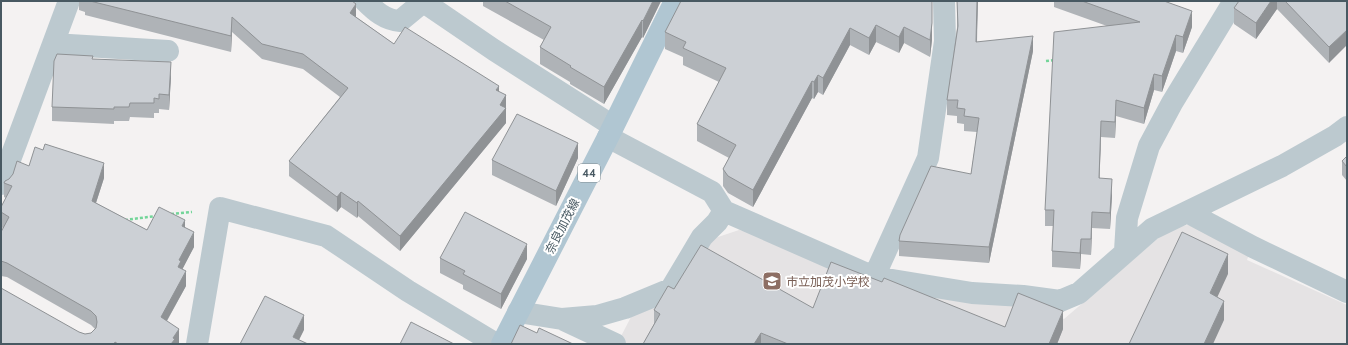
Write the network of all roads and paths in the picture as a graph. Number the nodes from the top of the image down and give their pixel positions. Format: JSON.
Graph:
{"nodes":[{"id":1,"x":69,"y":1,"type":"edge"},
{"id":2,"x":365,"y":1,"type":"edge"},
{"id":3,"x":675,"y":1,"type":"edge"},
{"id":4,"x":944,"y":1,"type":"edge"},
{"id":5,"x":1234,"y":1,"type":"edge"},
{"id":6,"x":422,"y":2,"type":"edge"},
{"id":7,"x":53,"y":44,"type":"junction"},
{"id":8,"x":168,"y":51,"type":"dead end"},
{"id":9,"x":1060,"y":59,"type":"edge"},
{"id":10,"x":1046,"y":61,"type":"dead end"},
{"id":11,"x":1347,"y":127,"type":"edge"},
{"id":12,"x":610,"y":131,"type":"junction"},
{"id":13,"x":1,"y":184,"type":"edge"},
{"id":14,"x":220,"y":208,"type":"junction"},
{"id":15,"x":724,"y":211,"type":"junction"},
{"id":16,"x":1187,"y":212,"type":"junction"},
{"id":17,"x":165,"y":215,"type":"edge"},
{"id":18,"x":157,"y":216,"type":"edge"},
{"id":19,"x":118,"y":220,"type":"edge"},
{"id":20,"x":1125,"y":251,"type":"junction"},
{"id":21,"x":874,"y":277,"type":"junction"},
{"id":22,"x":1347,"y":292,"type":"edge"},
{"id":23,"x":518,"y":312,"type":"junction"},
{"id":24,"x":562,"y":319,"type":"junction"},
{"id":25,"x":197,"y":344,"type":"edge"},
{"id":26,"x":496,"y":344,"type":"edge"},
{"id":27,"x":502,"y":344,"type":"edge"},
{"id":28,"x":615,"y":344,"type":"edge"}],
"edges":[{"from":1,"to":7,"type":"street"},
{"from":2,"to":6,"type":"street"},
{"from":3,"to":12,"type":"main road","name":"奈良加茂線","number":"44"},
{"from":4,"to":21,"type":"street"},
{"from":5,"to":20,"type":"street"},
{"from":6,"to":12,"type":"street"},
{"from":7,"to":8,"type":"street"},
{"from":7,"to":13,"type":"street"},
{"from":9,"to":10,"type":"path"},
{"from":11,"to":16,"type":"street"},
{"from":12,"to":15,"type":"street"},
{"from":12,"to":23,"type":"main road","name":"奈良加茂線","number":"44"},
{"from":14,"to":17,"type":"path"},
{"from":14,"to":25,"type":"street"},
{"from":14,"to":26,"type":"street"},
{"from":15,"to":21,"type":"street"},
{"from":15,"to":24,"type":"street"},
{"from":16,"to":20,"type":"street"},
{"from":16,"to":22,"type":"street"},
{"from":18,"to":19,"type":"path"},
{"from":20,"to":21,"type":"street"},
{"from":23,"to":24,"type":"street"},
{"from":23,"to":27,"type":"main road","name":"奈良加茂線","number":"44"},
{"from":24,"to":28,"type":"street"}]}
